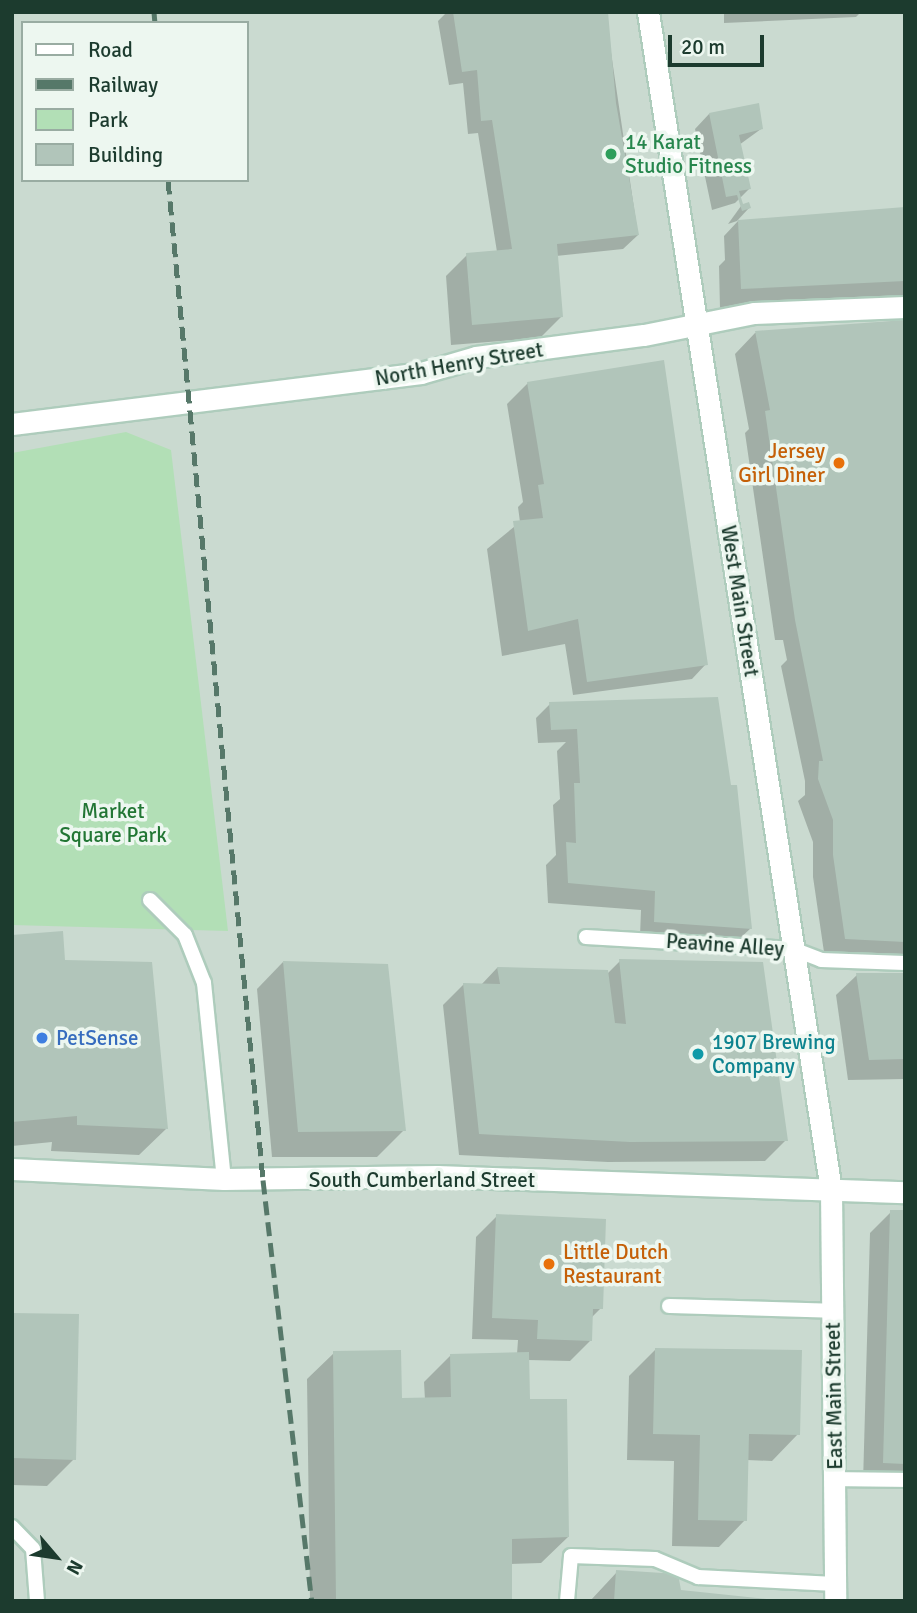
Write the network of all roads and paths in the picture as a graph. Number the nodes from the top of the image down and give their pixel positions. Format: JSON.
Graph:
{"nodes":[{"id":1,"x":648,"y":12,"type":"edge"},
{"id":2,"x":905,"y":307,"type":"edge"},
{"id":3,"x":698,"y":324,"type":"junction"},
{"id":4,"x":12,"y":424,"type":"edge"},
{"id":5,"x":150,"y":900,"type":"dead end"},
{"id":6,"x":586,"y":937,"type":"dead end"},
{"id":7,"x":793,"y":949,"type":"junction"},
{"id":8,"x":905,"y":963,"type":"edge"},
{"id":9,"x":12,"y":1169,"type":"edge"},
{"id":10,"x":223,"y":1179,"type":"junction"},
{"id":11,"x":831,"y":1190,"type":"junction"},
{"id":12,"x":905,"y":1192,"type":"edge"},
{"id":13,"x":669,"y":1306,"type":"dead end"},
{"id":14,"x":833,"y":1311,"type":"junction"},
{"id":15,"x":834,"y":1479,"type":"junction"},
{"id":16,"x":905,"y":1480,"type":"edge"},
{"id":17,"x":12,"y":1527,"type":"edge"},
{"id":18,"x":835,"y":1592,"type":"edge"},
{"id":19,"x":37,"y":1601,"type":"edge"},
{"id":20,"x":567,"y":1601,"type":"edge"}],
"edges":[{"from":1,"to":3,"type":"street","name":"West Main Street"},
{"from":2,"to":3,"type":"street","name":"North Henry Street"},
{"from":3,"to":4,"type":"street","name":"North Henry Street"},
{"from":3,"to":7,"type":"street","name":"West Main Street"},
{"from":5,"to":10,"type":"lane"},
{"from":6,"to":7,"type":"lane","name":"Peavine Alley"},
{"from":7,"to":8,"type":"lane","name":"Peavine Alley"},
{"from":7,"to":11,"type":"street","name":"West Main Street"},
{"from":9,"to":10,"type":"street","name":"South Cumberland Street"},
{"from":10,"to":11,"type":"street","name":"South Cumberland Street"},
{"from":11,"to":12,"type":"street","name":"South Cumberland Street"},
{"from":11,"to":14,"type":"street","name":"East Main Street"},
{"from":13,"to":14,"type":"lane"},
{"from":14,"to":15,"type":"street","name":"East Main Street"},
{"from":15,"to":16,"type":"lane"},
{"from":15,"to":18,"type":"street","name":"East Main Street"},
{"from":17,"to":19,"type":"lane"},
{"from":18,"to":20,"type":"lane"}]}
